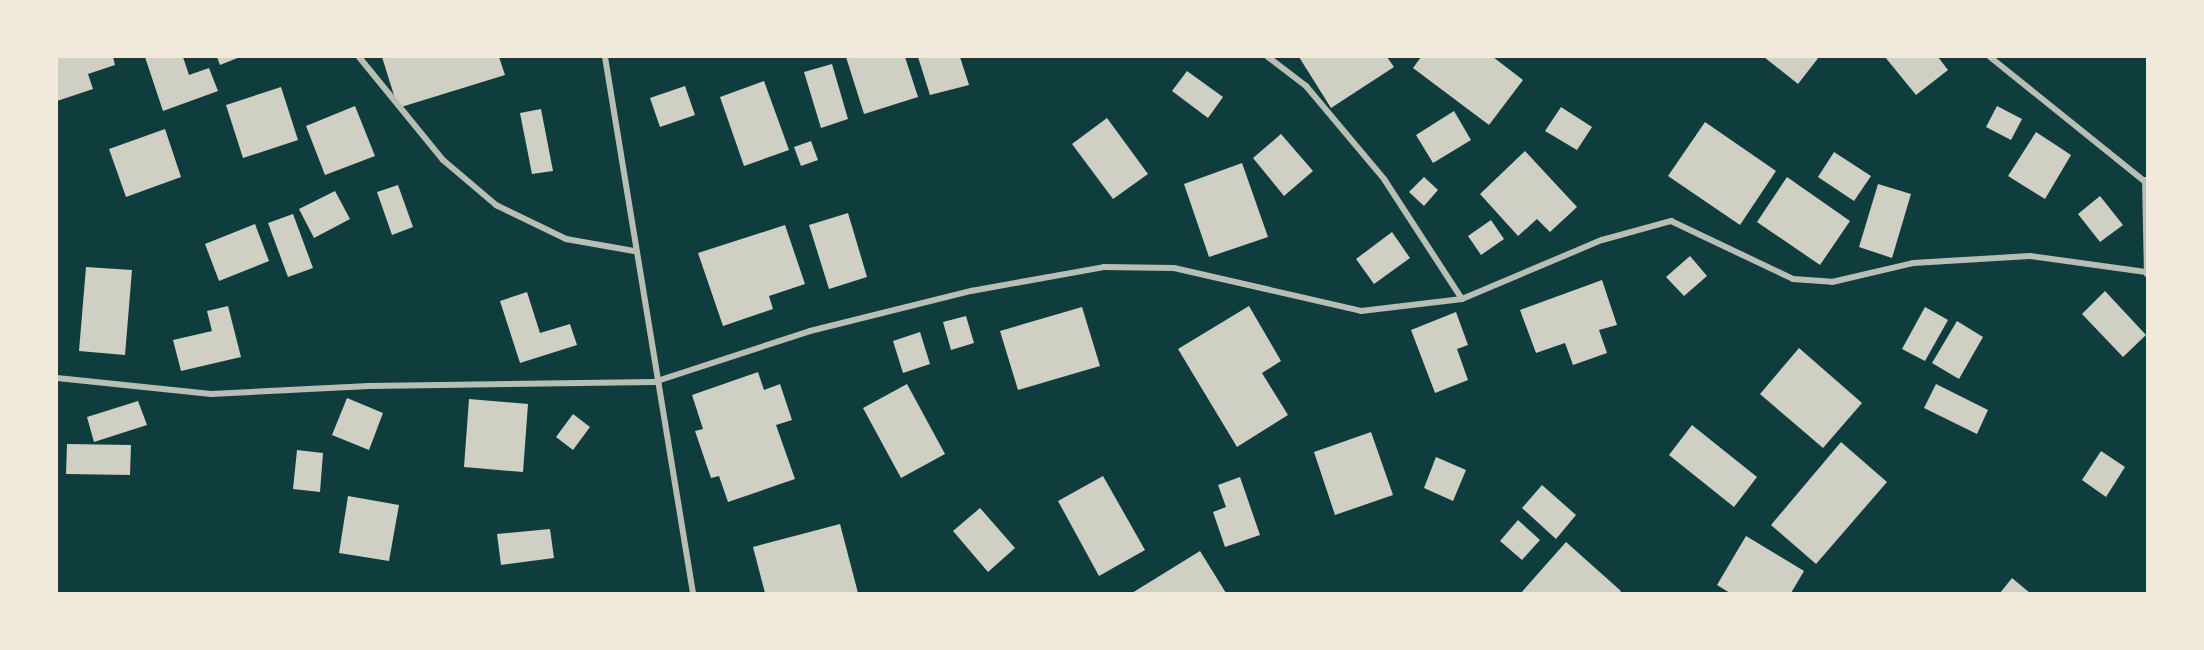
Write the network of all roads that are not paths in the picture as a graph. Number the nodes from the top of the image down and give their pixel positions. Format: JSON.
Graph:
{"nodes":[{"id":1,"x":359,"y":57,"type":"edge"},
{"id":2,"x":605,"y":57,"type":"edge"},
{"id":3,"x":1268,"y":57,"type":"edge"},
{"id":4,"x":1990,"y":57,"type":"edge"},
{"id":5,"x":2146,"y":180,"type":"edge"},
{"id":6,"x":634,"y":250,"type":"junction"},
{"id":7,"x":2146,"y":273,"type":"edge"},
{"id":8,"x":1462,"y":299,"type":"junction"},
{"id":9,"x":57,"y":378,"type":"edge"},
{"id":10,"x":654,"y":382,"type":"junction"},
{"id":11,"x":693,"y":593,"type":"edge"}],
"edges":[{"from":1,"to":6,"type":"street"},
{"from":2,"to":6,"type":"street"},
{"from":3,"to":8,"type":"street"},
{"from":4,"to":5,"type":"street"},
{"from":5,"to":7,"type":"street"},
{"from":6,"to":10,"type":"street"},
{"from":7,"to":8,"type":"street"},
{"from":8,"to":10,"type":"street"},
{"from":9,"to":10,"type":"street"},
{"from":10,"to":11,"type":"street"}]}
